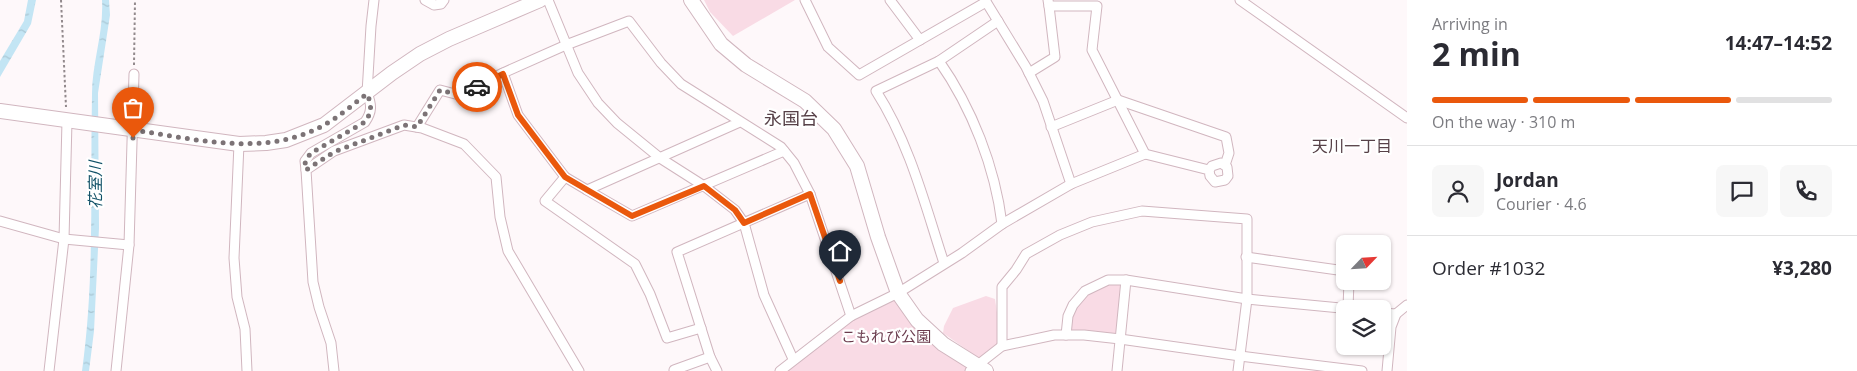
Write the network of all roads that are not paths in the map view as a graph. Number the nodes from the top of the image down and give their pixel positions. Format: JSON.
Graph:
{"nodes":[{"id":1,"x":374,"y":0,"type":"edge"},
{"id":2,"x":425,"y":0,"type":"edge"},
{"id":3,"x":444,"y":0,"type":"edge"},
{"id":4,"x":540,"y":0,"type":"edge"},
{"id":5,"x":548,"y":0,"type":"edge"},
{"id":6,"x":691,"y":0,"type":"edge"},
{"id":7,"x":805,"y":0,"type":"edge"},
{"id":8,"x":890,"y":0,"type":"edge"},
{"id":9,"x":1240,"y":0,"type":"edge"},
{"id":10,"x":986,"y":1,"type":"edge"},
{"id":11,"x":1048,"y":3,"type":"edge"},
{"id":12,"x":998,"y":21,"type":"junction"},
{"id":13,"x":920,"y":40,"type":"junction"},
{"id":14,"x":566,"y":45,"type":"junction"},
{"id":15,"x":939,"y":61,"type":"junction"},
{"id":16,"x":1029,"y":73,"type":"junction"},
{"id":17,"x":134,"y":74,"type":"road end"},
{"id":18,"x":503,"y":74,"type":"junction"},
{"id":19,"x":367,"y":94,"type":"junction"},
{"id":20,"x":1118,"y":100,"type":"junction"},
{"id":21,"x":0,"y":111,"type":"edge"},
{"id":22,"x":1407,"y":118,"type":"edge"},
{"id":23,"x":70,"y":121,"type":"junction"},
{"id":24,"x":740,"y":122,"type":"junction"},
{"id":25,"x":417,"y":127,"type":"junction"},
{"id":26,"x":1052,"y":127,"type":"junction"},
{"id":27,"x":131,"y":129,"type":"junction"},
{"id":28,"x":238,"y":144,"type":"junction"},
{"id":29,"x":784,"y":151,"type":"junction"},
{"id":30,"x":1145,"y":154,"type":"junction"},
{"id":31,"x":660,"y":158,"type":"junction"},
{"id":32,"x":1225,"y":165,"type":"junction"},
{"id":33,"x":306,"y":170,"type":"junction"},
{"id":34,"x":1209,"y":170,"type":"junction"},
{"id":35,"x":565,"y":177,"type":"junction"},
{"id":36,"x":1071,"y":184,"type":"junction"},
{"id":37,"x":704,"y":186,"type":"junction"},
{"id":38,"x":587,"y":190,"type":"junction"},
{"id":39,"x":810,"y":194,"type":"junction"},
{"id":40,"x":0,"y":221,"type":"edge"},
{"id":41,"x":744,"y":223,"type":"junction"},
{"id":42,"x":1002,"y":224,"type":"junction"},
{"id":43,"x":66,"y":240,"type":"junction"},
{"id":44,"x":126,"y":244,"type":"junction"},
{"id":45,"x":1246,"y":257,"type":"junction"},
{"id":46,"x":944,"y":263,"type":"junction"},
{"id":47,"x":1336,"y":270,"type":"edge"},
{"id":48,"x":1126,"y":280,"type":"junction"},
{"id":49,"x":898,"y":293,"type":"junction"},
{"id":50,"x":1247,"y":298,"type":"junction"},
{"id":51,"x":1407,"y":305,"type":"edge"},
{"id":52,"x":1336,"y":307,"type":"edge"},
{"id":53,"x":1391,"y":314,"type":"edge"},
{"id":54,"x":1396,"y":314,"type":"junction"},
{"id":55,"x":852,"y":316,"type":"junction"},
{"id":56,"x":701,"y":328,"type":"junction"},
{"id":57,"x":1066,"y":335,"type":"junction"},
{"id":58,"x":1120,"y":339,"type":"junction"},
{"id":59,"x":1002,"y":346,"type":"junction"},
{"id":60,"x":1240,"y":356,"type":"junction"},
{"id":61,"x":710,"y":357,"type":"junction"},
{"id":62,"x":793,"y":359,"type":"junction"},
{"id":63,"x":977,"y":369,"type":"edge"},
{"id":64,"x":49,"y":371,"type":"edge"},
{"id":65,"x":116,"y":371,"type":"edge"},
{"id":66,"x":247,"y":371,"type":"edge"},
{"id":67,"x":334,"y":371,"type":"edge"},
{"id":68,"x":579,"y":371,"type":"edge"},
{"id":69,"x":674,"y":371,"type":"edge"},
{"id":70,"x":717,"y":371,"type":"edge"},
{"id":71,"x":780,"y":371,"type":"edge"},
{"id":72,"x":1117,"y":371,"type":"edge"},
{"id":73,"x":1238,"y":371,"type":"edge"},
{"id":74,"x":1362,"y":371,"type":"edge"},
{"id":75,"x":1387,"y":371,"type":"edge"}],
"edges":[{"from":1,"to":19,"type":"street"},
{"from":2,"to":3,"type":"street"},
{"from":4,"to":19,"type":"street"},
{"from":5,"to":14,"type":"street"},
{"from":6,"to":49,"type":"street"},
{"from":7,"to":13,"type":"street"},
{"from":8,"to":13,"type":"street"},
{"from":9,"to":22,"type":"street"},
{"from":10,"to":12,"type":"street"},
{"from":10,"to":13,"type":"street"},
{"from":11,"to":16,"type":"street"},
{"from":11,"to":20,"type":"street"},
{"from":12,"to":15,"type":"street"},
{"from":12,"to":16,"type":"street"},
{"from":14,"to":18,"type":"street"},
{"from":14,"to":24,"type":"street"},
{"from":14,"to":31,"type":"street"},
{"from":15,"to":42,"type":"street"},
{"from":15,"to":46,"type":"street"},
{"from":16,"to":26,"type":"street"},
{"from":17,"to":27,"type":"street"},
{"from":18,"to":25,"type":"street"},
{"from":18,"to":35,"type":"street"},
{"from":19,"to":28,"type":"street"},
{"from":19,"to":33,"type":"street"},
{"from":20,"to":26,"type":"street"},
{"from":20,"to":30,"type":"street"},
{"from":20,"to":32,"type":"street"},
{"from":21,"to":23,"type":"street"},
{"from":23,"to":27,"type":"street"},
{"from":23,"to":43,"type":"street"},
{"from":24,"to":29,"type":"street"},
{"from":24,"to":31,"type":"street"},
{"from":25,"to":33,"type":"street"},
{"from":25,"to":68,"type":"street"},
{"from":26,"to":36,"type":"street"},
{"from":27,"to":28,"type":"street"},
{"from":27,"to":44,"type":"street"},
{"from":28,"to":66,"type":"street"},
{"from":29,"to":37,"type":"street"},
{"from":29,"to":39,"type":"street"},
{"from":30,"to":34,"type":"street"},
{"from":30,"to":36,"type":"street"},
{"from":31,"to":37,"type":"street"},
{"from":31,"to":38,"type":"street"},
{"from":32,"to":34,"type":"street"},
{"from":32,"to":34,"type":"street"},
{"from":33,"to":67,"type":"street"},
{"from":35,"to":38,"type":"street"},
{"from":35,"to":56,"type":"street"},
{"from":36,"to":42,"type":"street"},
{"from":37,"to":38,"type":"street"},
{"from":37,"to":41,"type":"street"},
{"from":39,"to":41,"type":"street"},
{"from":39,"to":55,"type":"street"},
{"from":40,"to":43,"type":"street"},
{"from":41,"to":56,"type":"street"},
{"from":41,"to":62,"type":"street"},
{"from":42,"to":46,"type":"street"},
{"from":43,"to":44,"type":"street"},
{"from":43,"to":64,"type":"street"},
{"from":44,"to":65,"type":"street"},
{"from":45,"to":47,"type":"street"},
{"from":45,"to":50,"type":"street"},
{"from":45,"to":59,"type":"street"},
{"from":46,"to":49,"type":"street"},
{"from":48,"to":50,"type":"street"},
{"from":48,"to":57,"type":"street"},
{"from":48,"to":58,"type":"street"},
{"from":49,"to":55,"type":"street"},
{"from":49,"to":63,"type":"street"},
{"from":50,"to":52,"type":"street"},
{"from":50,"to":60,"type":"street"},
{"from":51,"to":54,"type":"street"},
{"from":53,"to":54,"type":"street"},
{"from":54,"to":75,"type":"street"},
{"from":55,"to":62,"type":"street"},
{"from":56,"to":61,"type":"street"},
{"from":57,"to":58,"type":"street"},
{"from":57,"to":59,"type":"street"},
{"from":58,"to":60,"type":"street"},
{"from":58,"to":72,"type":"street"},
{"from":59,"to":63,"type":"street"},
{"from":60,"to":73,"type":"street"},
{"from":60,"to":74,"type":"street"},
{"from":61,"to":69,"type":"street"},
{"from":61,"to":70,"type":"street"},
{"from":62,"to":71,"type":"street"}]}
